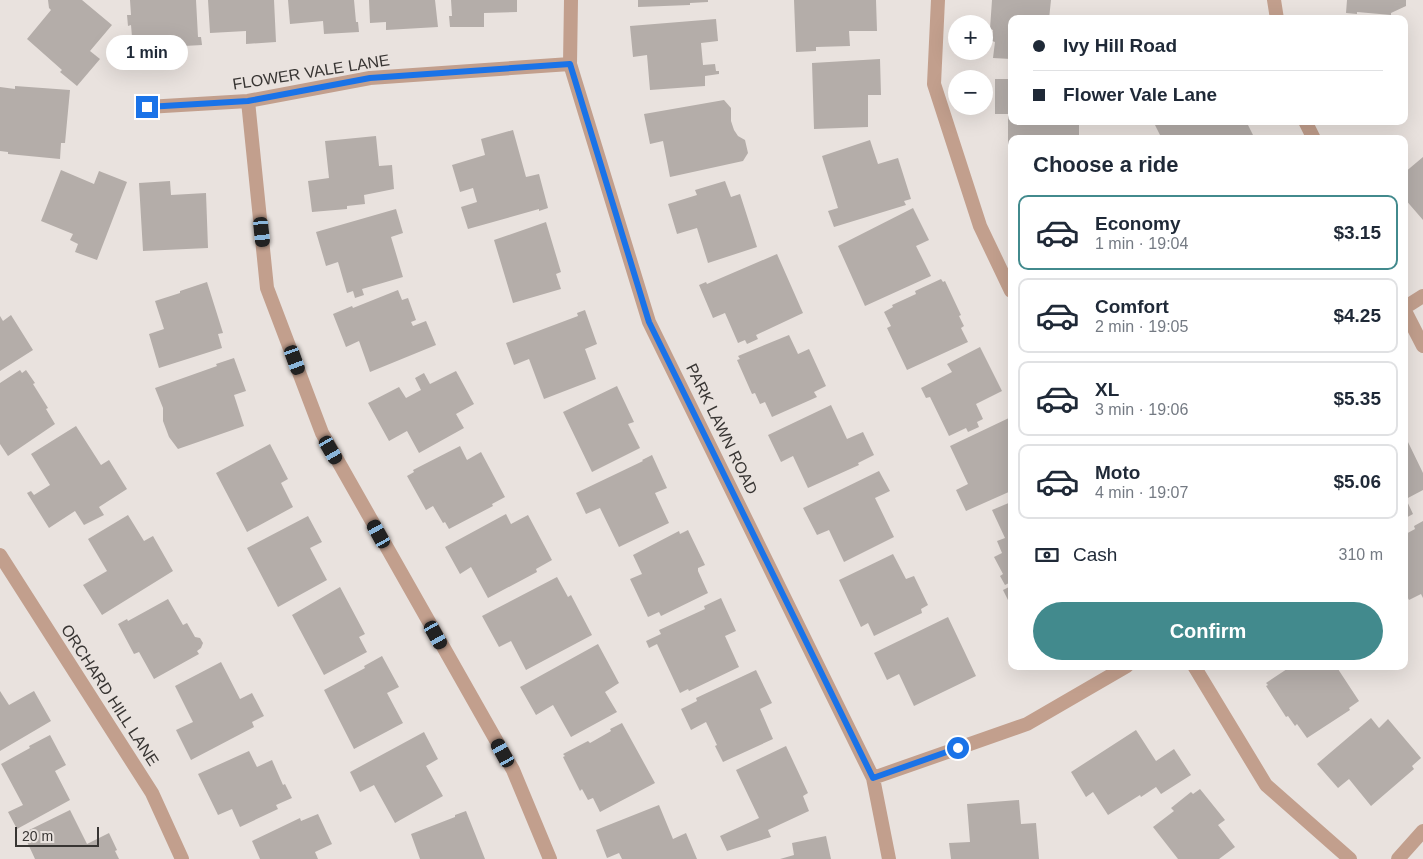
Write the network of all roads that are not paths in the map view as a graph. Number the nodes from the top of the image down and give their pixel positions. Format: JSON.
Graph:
{"nodes":[{"id":1,"x":570,"y":0,"type":"edge"},
{"id":2,"x":938,"y":0,"type":"edge"},
{"id":3,"x":1274,"y":0,"type":"edge"},
{"id":4,"x":1277,"y":15,"type":"edge"},
{"id":5,"x":570,"y":64,"type":"junction"},
{"id":6,"x":248,"y":101,"type":"junction"},
{"id":7,"x":147,"y":107,"type":"dead end"},
{"id":8,"x":1008,"y":285,"type":"edge"},
{"id":9,"x":1423,"y":296,"type":"edge"},
{"id":10,"x":1408,"y":305,"type":"edge"},
{"id":11,"x":1408,"y":316,"type":"edge"},
{"id":12,"x":1423,"y":346,"type":"edge"},
{"id":13,"x":0,"y":555,"type":"edge"},
{"id":14,"x":1119,"y":670,"type":"edge"},
{"id":15,"x":1196,"y":670,"type":"edge"},
{"id":16,"x":873,"y":778,"type":"junction"},
{"id":17,"x":1423,"y":831,"type":"edge"},
{"id":18,"x":182,"y":859,"type":"edge"},
{"id":19,"x":550,"y":859,"type":"edge"},
{"id":20,"x":889,"y":859,"type":"edge"},
{"id":21,"x":1350,"y":859,"type":"edge"},
{"id":22,"x":1398,"y":859,"type":"edge"}],
"edges":[{"from":1,"to":5,"type":"street","name":"PARK LAWN ROAD"},
{"from":2,"to":8,"type":"street"},
{"from":3,"to":4,"type":"street"},
{"from":5,"to":6,"type":"street","name":"FLOWER VALE LANE"},
{"from":5,"to":16,"type":"street","name":"PARK LAWN ROAD"},
{"from":6,"to":7,"type":"street","name":"FLOWER VALE LANE"},
{"from":6,"to":19,"type":"street"},
{"from":9,"to":10,"type":"street"},
{"from":11,"to":12,"type":"street"},
{"from":13,"to":18,"type":"street","name":"ORCHARD HILL LANE"},
{"from":14,"to":16,"type":"street"},
{"from":15,"to":21,"type":"street"},
{"from":16,"to":20,"type":"street","name":"PARK LAWN ROAD"},
{"from":17,"to":22,"type":"street"}]}
